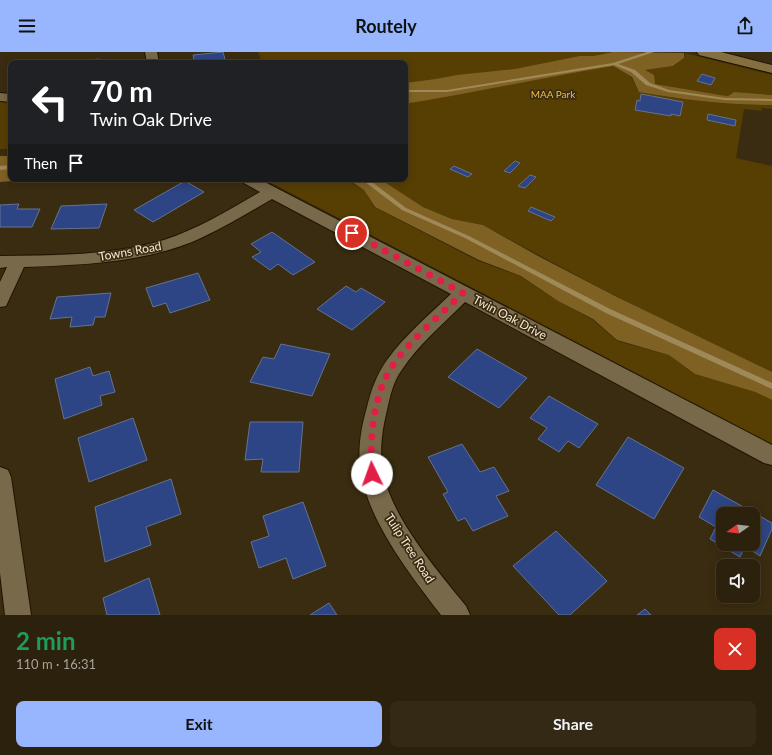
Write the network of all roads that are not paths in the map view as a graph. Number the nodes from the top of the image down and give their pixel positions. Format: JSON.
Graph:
{"nodes":[{"id":1,"x":704,"y":52,"type":"edge"},
{"id":2,"x":772,"y":69,"type":"edge"},
{"id":3,"x":253,"y":182,"type":"edge"},
{"id":4,"x":272,"y":192,"type":"junction"},
{"id":5,"x":0,"y":262,"type":"edge"},
{"id":6,"x":18,"y":262,"type":"junction"},
{"id":7,"x":463,"y":293,"type":"junction"},
{"id":8,"x":0,"y":301,"type":"edge"},
{"id":9,"x":772,"y":456,"type":"edge"},
{"id":10,"x":0,"y":477,"type":"edge"},
{"id":11,"x":18,"y":615,"type":"edge"},
{"id":12,"x":457,"y":615,"type":"edge"}],
"edges":[{"from":1,"to":2,"type":"main road"},
{"from":3,"to":4,"type":"street","name":"Twin Oak Drive"},
{"from":4,"to":6,"type":"street","name":"Towns Road"},
{"from":4,"to":7,"type":"street","name":"Twin Oak Drive"},
{"from":5,"to":6,"type":"street","name":"Towns Road"},
{"from":6,"to":8,"type":"street"},
{"from":7,"to":9,"type":"street","name":"Twin Oak Drive"},
{"from":7,"to":12,"type":"street","name":"Tulip Tree Road"},
{"from":10,"to":11,"type":"street"}]}
